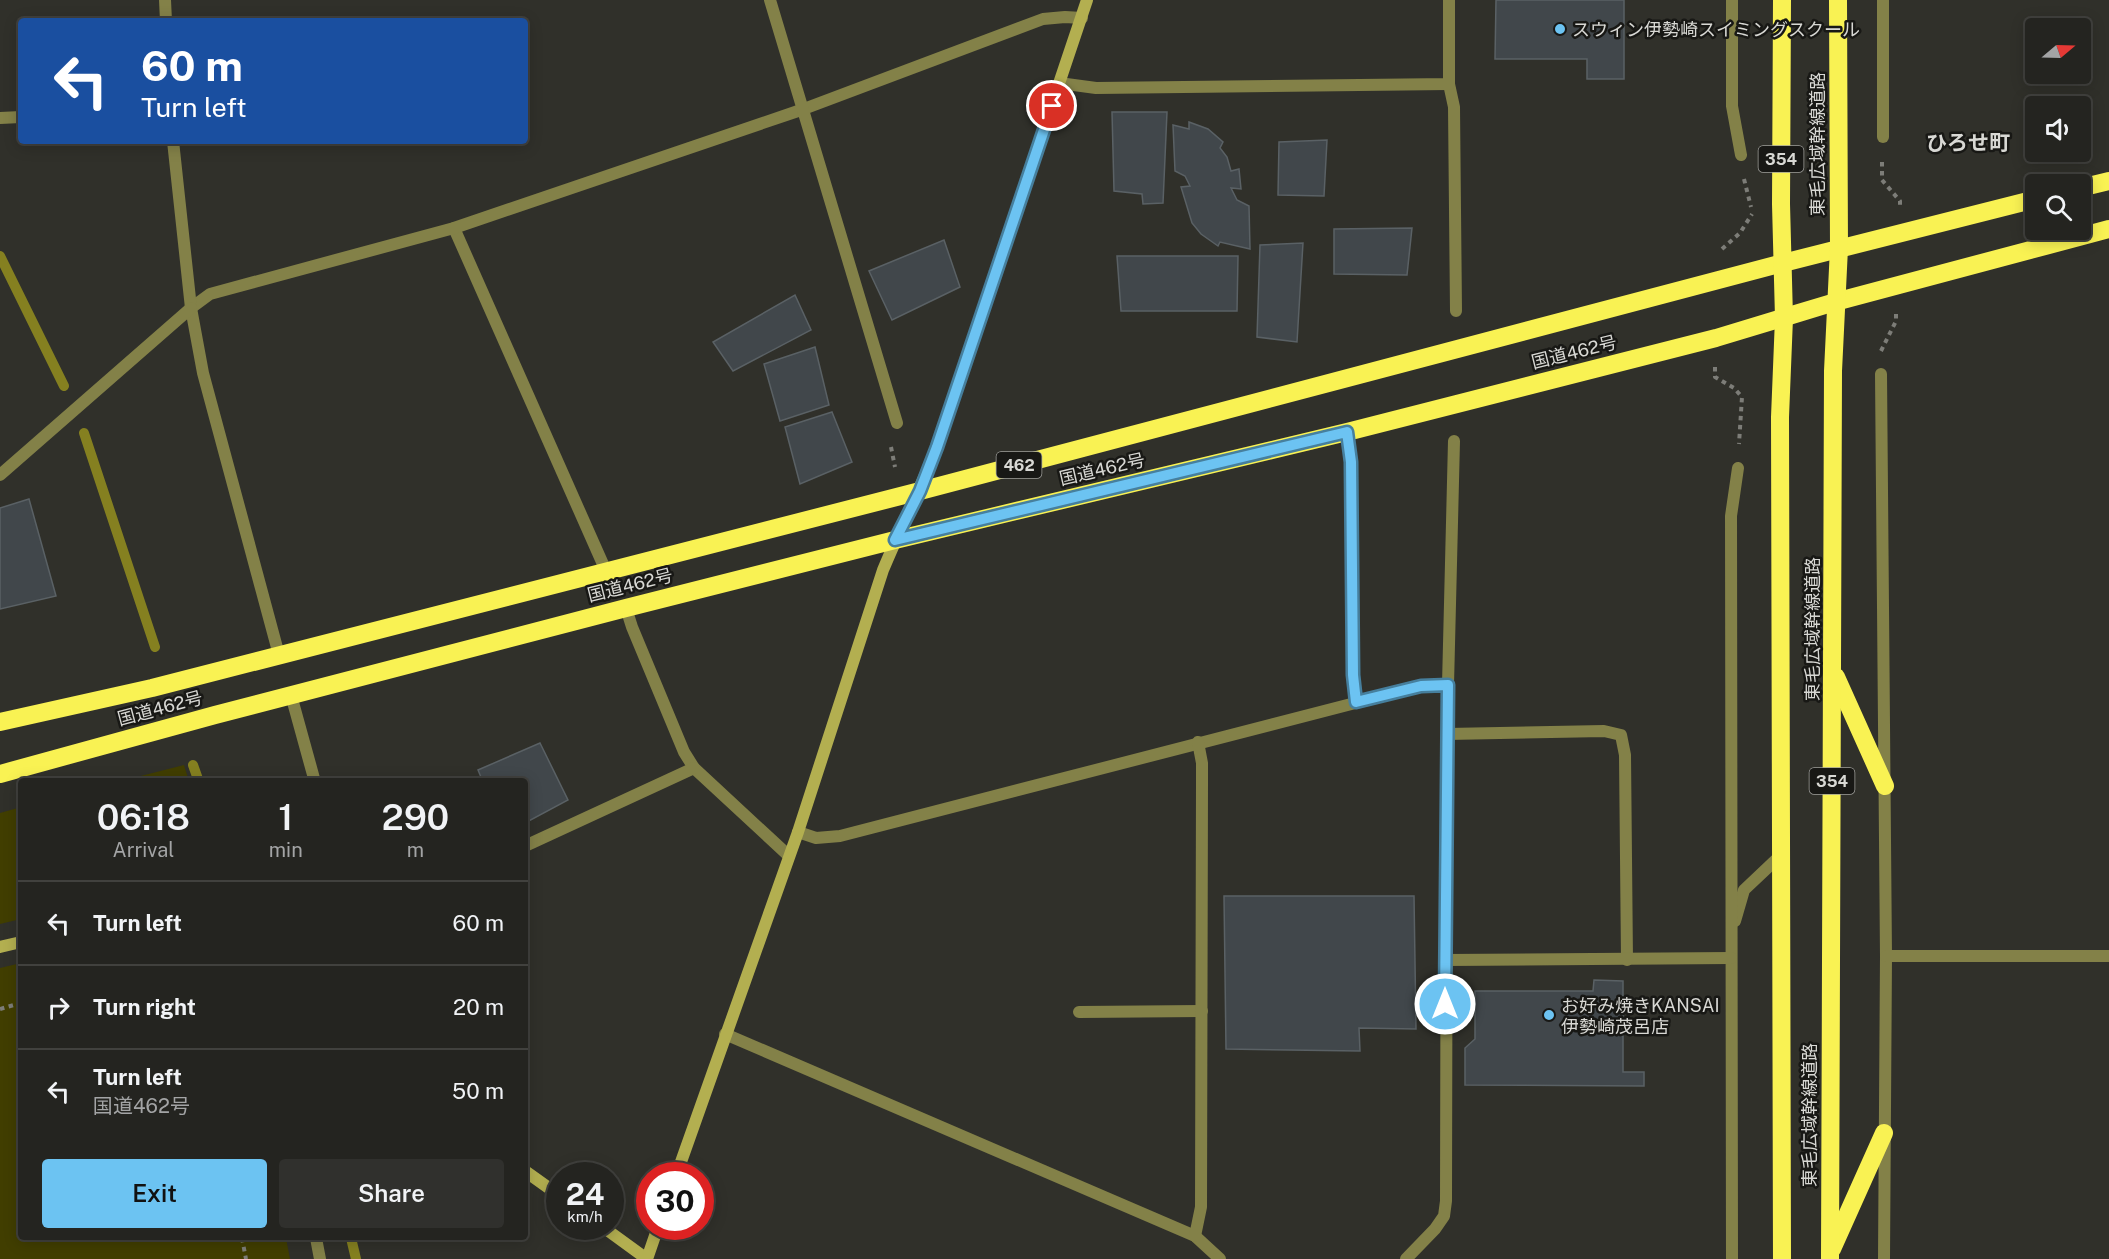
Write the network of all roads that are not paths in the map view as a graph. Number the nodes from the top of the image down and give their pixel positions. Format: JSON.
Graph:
{"nodes":[{"id":1,"x":165,"y":0,"type":"edge"},
{"id":2,"x":770,"y":0,"type":"edge"},
{"id":3,"x":1087,"y":0,"type":"edge"},
{"id":4,"x":1449,"y":0,"type":"edge"},
{"id":5,"x":1732,"y":0,"type":"edge"},
{"id":6,"x":1782,"y":0,"type":"edge"},
{"id":7,"x":1838,"y":0,"type":"edge"},
{"id":8,"x":1882,"y":0,"type":"edge"},
{"id":9,"x":166,"y":18,"type":"edge"},
{"id":10,"x":1082,"y":18,"type":"junction"},
{"id":11,"x":1059,"y":83,"type":"junction"},
{"id":12,"x":1449,"y":84,"type":"junction"},
{"id":13,"x":801,"y":110,"type":"junction"},
{"id":14,"x":18,"y":117,"type":"edge"},
{"id":15,"x":0,"y":118,"type":"edge"},
{"id":16,"x":1883,"y":137,"type":"dead end"},
{"id":17,"x":173,"y":144,"type":"edge"},
{"id":18,"x":1741,"y":155,"type":"dead end"},
{"id":19,"x":2109,"y":181,"type":"edge"},
{"id":20,"x":2091,"y":185,"type":"edge"},
{"id":21,"x":2025,"y":202,"type":"edge"},
{"id":22,"x":454,"y":228,"type":"junction"},
{"id":23,"x":2109,"y":230,"type":"edge"},
{"id":24,"x":1839,"y":248,"type":"junction"},
{"id":25,"x":1783,"y":262,"type":"junction"},
{"id":26,"x":1835,"y":302,"type":"junction"},
{"id":27,"x":191,"y":308,"type":"junction"},
{"id":28,"x":1456,"y":311,"type":"dead end"},
{"id":29,"x":1784,"y":318,"type":"junction"},
{"id":30,"x":1881,"y":374,"type":"dead end"},
{"id":31,"x":897,"y":423,"type":"dead end"},
{"id":32,"x":1347,"y":432,"type":"junction"},
{"id":33,"x":1454,"y":441,"type":"dead end"},
{"id":34,"x":1738,"y":468,"type":"road end"},
{"id":35,"x":0,"y":475,"type":"edge"},
{"id":36,"x":920,"y":491,"type":"junction"},
{"id":37,"x":895,"y":540,"type":"junction"},
{"id":38,"x":606,"y":571,"type":"junction"},
{"id":39,"x":626,"y":608,"type":"junction"},
{"id":40,"x":279,"y":655,"type":"junction"},
{"id":41,"x":1833,"y":670,"type":"junction"},
{"id":42,"x":1448,"y":685,"type":"junction"},
{"id":43,"x":291,"y":695,"type":"junction"},
{"id":44,"x":1356,"y":702,"type":"junction"},
{"id":45,"x":0,"y":722,"type":"edge"},
{"id":46,"x":1447,"y":734,"type":"junction"},
{"id":47,"x":1197,"y":742,"type":"junction"},
{"id":48,"x":694,"y":768,"type":"junction"},
{"id":49,"x":0,"y":774,"type":"edge"},
{"id":50,"x":314,"y":778,"type":"edge"},
{"id":51,"x":1885,"y":786,"type":"junction"},
{"id":52,"x":798,"y":832,"type":"junction"},
{"id":53,"x":528,"y":845,"type":"edge"},
{"id":54,"x":1782,"y":854,"type":"junction"},
{"id":55,"x":789,"y":856,"type":"junction"},
{"id":56,"x":1730,"y":937,"type":"junction"},
{"id":57,"x":18,"y":943,"type":"edge"},
{"id":58,"x":0,"y":947,"type":"edge"},
{"id":59,"x":1886,"y":956,"type":"junction"},
{"id":60,"x":2109,"y":956,"type":"edge"},
{"id":61,"x":1731,"y":958,"type":"junction"},
{"id":62,"x":1445,"y":960,"type":"junction"},
{"id":63,"x":1627,"y":960,"type":"junction"},
{"id":64,"x":1202,"y":1011,"type":"junction"},
{"id":65,"x":1079,"y":1012,"type":"dead end"},
{"id":66,"x":725,"y":1034,"type":"junction"},
{"id":67,"x":1884,"y":1133,"type":"junction"},
{"id":68,"x":681,"y":1162,"type":"edge"},
{"id":69,"x":528,"y":1173,"type":"edge"},
{"id":70,"x":546,"y":1186,"type":"edge"},
{"id":71,"x":1195,"y":1236,"type":"junction"},
{"id":72,"x":316,"y":1240,"type":"edge"},
{"id":73,"x":621,"y":1240,"type":"edge"},
{"id":74,"x":654,"y":1240,"type":"edge"},
{"id":75,"x":1830,"y":1257,"type":"edge"},
{"id":76,"x":320,"y":1259,"type":"edge"},
{"id":77,"x":647,"y":1259,"type":"edge"},
{"id":78,"x":1220,"y":1259,"type":"edge"},
{"id":79,"x":1406,"y":1259,"type":"edge"},
{"id":80,"x":1732,"y":1259,"type":"edge"},
{"id":81,"x":1782,"y":1259,"type":"edge"},
{"id":82,"x":1884,"y":1259,"type":"edge"}],
"edges":[{"from":1,"to":9,"type":"street"},
{"from":2,"to":13,"type":"street"},
{"from":3,"to":10,"type":"street"},
{"from":4,"to":12,"type":"street"},
{"from":5,"to":18,"type":"street"},
{"from":6,"to":25,"type":"highway","name":"東毛広域幹線道路","number":"354"},
{"from":7,"to":24,"type":"highway","name":"東毛広域幹線道路","number":"354"},
{"from":8,"to":16,"type":"street"},
{"from":10,"to":11,"type":"street"},
{"from":10,"to":13,"type":"street"},
{"from":11,"to":12,"type":"street"},
{"from":11,"to":36,"type":"street"},
{"from":12,"to":28,"type":"street"},
{"from":13,"to":22,"type":"street"},
{"from":13,"to":31,"type":"street"},
{"from":14,"to":15,"type":"street"},
{"from":17,"to":27,"type":"street"},
{"from":19,"to":20,"type":"highway"},
{"from":21,"to":24,"type":"highway","name":"国道462号","number":"462"},
{"from":22,"to":27,"type":"street"},
{"from":22,"to":38,"type":"street"},
{"from":23,"to":26,"type":"highway","name":"国道462号","number":"462"},
{"from":24,"to":25,"type":"highway","name":"国道462号","number":"462"},
{"from":24,"to":26,"type":"highway","name":"東毛広域幹線道路","number":"354"},
{"from":25,"to":29,"type":"highway","name":"東毛広域幹線道路","number":"354"},
{"from":25,"to":36,"type":"highway","name":"国道462号","number":"462"},
{"from":26,"to":29,"type":"highway","name":"国道462号","number":"462"},
{"from":26,"to":41,"type":"highway","name":"東毛広域幹線道路","number":"354"},
{"from":27,"to":35,"type":"street"},
{"from":27,"to":40,"type":"street"},
{"from":29,"to":32,"type":"highway","name":"国道462号","number":"462"},
{"from":29,"to":54,"type":"highway","name":"東毛広域幹線道路","number":"354"},
{"from":30,"to":51,"type":"street"},
{"from":32,"to":37,"type":"highway","name":"国道462号","number":"462"},
{"from":32,"to":44,"type":"street"},
{"from":33,"to":42,"type":"street"},
{"from":34,"to":56,"type":"street"},
{"from":36,"to":37,"type":"street"},
{"from":36,"to":38,"type":"highway","name":"国道462号","number":"462"},
{"from":37,"to":39,"type":"highway","name":"国道462号","number":"462"},
{"from":37,"to":52,"type":"street"},
{"from":38,"to":40,"type":"highway","name":"国道462号","number":"462"},
{"from":39,"to":43,"type":"highway","name":"国道462号","number":"462"},
{"from":39,"to":48,"type":"street"},
{"from":40,"to":45,"type":"highway","name":"国道462号","number":"462"},
{"from":41,"to":51,"type":"highway"},
{"from":41,"to":75,"type":"highway","name":"東毛広域幹線道路","number":"354"},
{"from":42,"to":44,"type":"street"},
{"from":42,"to":46,"type":"street"},
{"from":43,"to":49,"type":"highway","name":"国道462号","number":"462"},
{"from":43,"to":50,"type":"street"},
{"from":44,"to":47,"type":"street"},
{"from":46,"to":62,"type":"street"},
{"from":46,"to":63,"type":"street"},
{"from":47,"to":52,"type":"street"},
{"from":47,"to":64,"type":"street"},
{"from":48,"to":53,"type":"street"},
{"from":48,"to":55,"type":"street"},
{"from":51,"to":59,"type":"street"},
{"from":52,"to":55,"type":"street"},
{"from":54,"to":56,"type":"street"},
{"from":54,"to":81,"type":"highway","name":"東毛広域幹線道路","number":"354"},
{"from":55,"to":66,"type":"street"},
{"from":56,"to":61,"type":"street"},
{"from":57,"to":58,"type":"street"},
{"from":59,"to":60,"type":"street"},
{"from":59,"to":67,"type":"street"},
{"from":61,"to":63,"type":"street"},
{"from":61,"to":80,"type":"street"},
{"from":62,"to":63,"type":"street"},
{"from":62,"to":79,"type":"street"},
{"from":64,"to":65,"type":"street"},
{"from":64,"to":71,"type":"street"},
{"from":66,"to":68,"type":"street"},
{"from":66,"to":71,"type":"street"},
{"from":67,"to":75,"type":"highway"},
{"from":67,"to":82,"type":"street"},
{"from":69,"to":70,"type":"street"},
{"from":71,"to":78,"type":"street"},
{"from":72,"to":76,"type":"street"},
{"from":73,"to":77,"type":"street"},
{"from":74,"to":77,"type":"street"}]}
